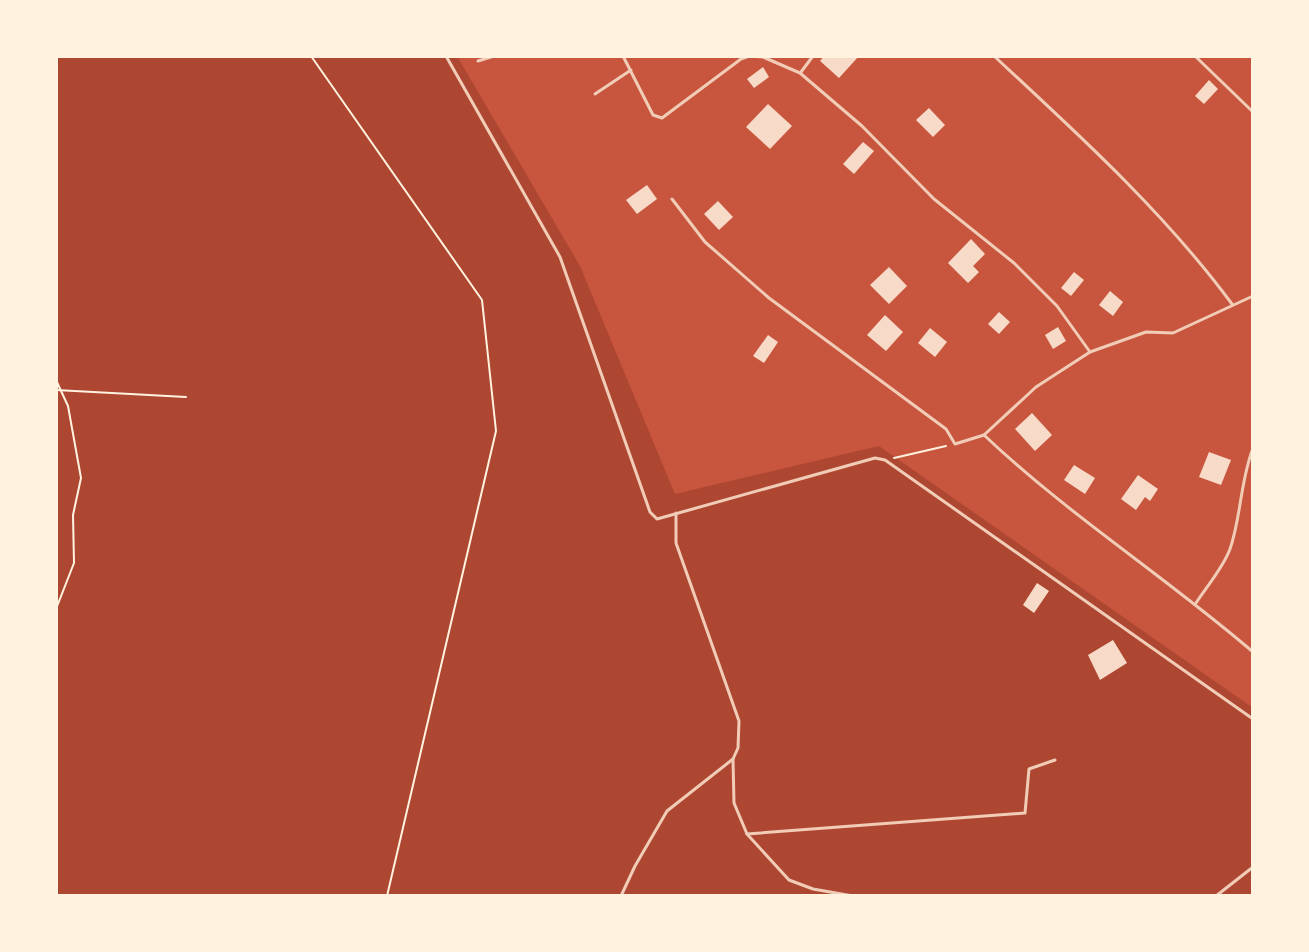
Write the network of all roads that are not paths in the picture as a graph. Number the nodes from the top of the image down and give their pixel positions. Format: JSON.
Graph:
{"nodes":[{"id":1,"x":446,"y":56,"type":"edge"},
{"id":2,"x":494,"y":56,"type":"edge"},
{"id":3,"x":623,"y":56,"type":"edge"},
{"id":4,"x":813,"y":56,"type":"edge"},
{"id":5,"x":994,"y":56,"type":"edge"},
{"id":6,"x":1195,"y":56,"type":"edge"},
{"id":7,"x":478,"y":61,"type":"dead end"},
{"id":8,"x":631,"y":70,"type":"junction"},
{"id":9,"x":800,"y":73,"type":"junction"},
{"id":10,"x":595,"y":94,"type":"dead end"},
{"id":11,"x":1253,"y":112,"type":"edge"},
{"id":12,"x":672,"y":199,"type":"dead end"},
{"id":13,"x":1253,"y":296,"type":"edge"},
{"id":14,"x":1232,"y":304,"type":"junction"},
{"id":15,"x":1090,"y":352,"type":"junction"},
{"id":16,"x":984,"y":435,"type":"junction"},
{"id":17,"x":1253,"y":448,"type":"edge"},
{"id":18,"x":676,"y":513,"type":"junction"},
{"id":19,"x":1196,"y":603,"type":"junction"},
{"id":20,"x":1253,"y":652,"type":"edge"},
{"id":21,"x":1253,"y":719,"type":"edge"},
{"id":22,"x":733,"y":759,"type":"junction"},
{"id":23,"x":1055,"y":760,"type":"dead end"},
{"id":24,"x":747,"y":834,"type":"junction"},
{"id":25,"x":1253,"y":867,"type":"edge"},
{"id":26,"x":621,"y":896,"type":"edge"},
{"id":27,"x":853,"y":896,"type":"edge"},
{"id":28,"x":1216,"y":896,"type":"edge"}],
"edges":[{"from":1,"to":18,"type":"lane"},
{"from":2,"to":7,"type":"lane"},
{"from":3,"to":8,"type":"lane"},
{"from":4,"to":9,"type":"lane"},
{"from":5,"to":14,"type":"lane"},
{"from":6,"to":11,"type":"lane"},
{"from":8,"to":9,"type":"lane"},
{"from":8,"to":10,"type":"lane"},
{"from":9,"to":15,"type":"lane"},
{"from":12,"to":16,"type":"lane"},
{"from":13,"to":14,"type":"lane"},
{"from":14,"to":15,"type":"lane"},
{"from":15,"to":16,"type":"lane"},
{"from":16,"to":19,"type":"lane"},
{"from":17,"to":19,"type":"lane"},
{"from":18,"to":21,"type":"lane"},
{"from":18,"to":22,"type":"lane"},
{"from":19,"to":20,"type":"lane"},
{"from":22,"to":24,"type":"lane"},
{"from":22,"to":26,"type":"lane"},
{"from":23,"to":24,"type":"lane"},
{"from":24,"to":27,"type":"lane"},
{"from":25,"to":28,"type":"lane"}]}
